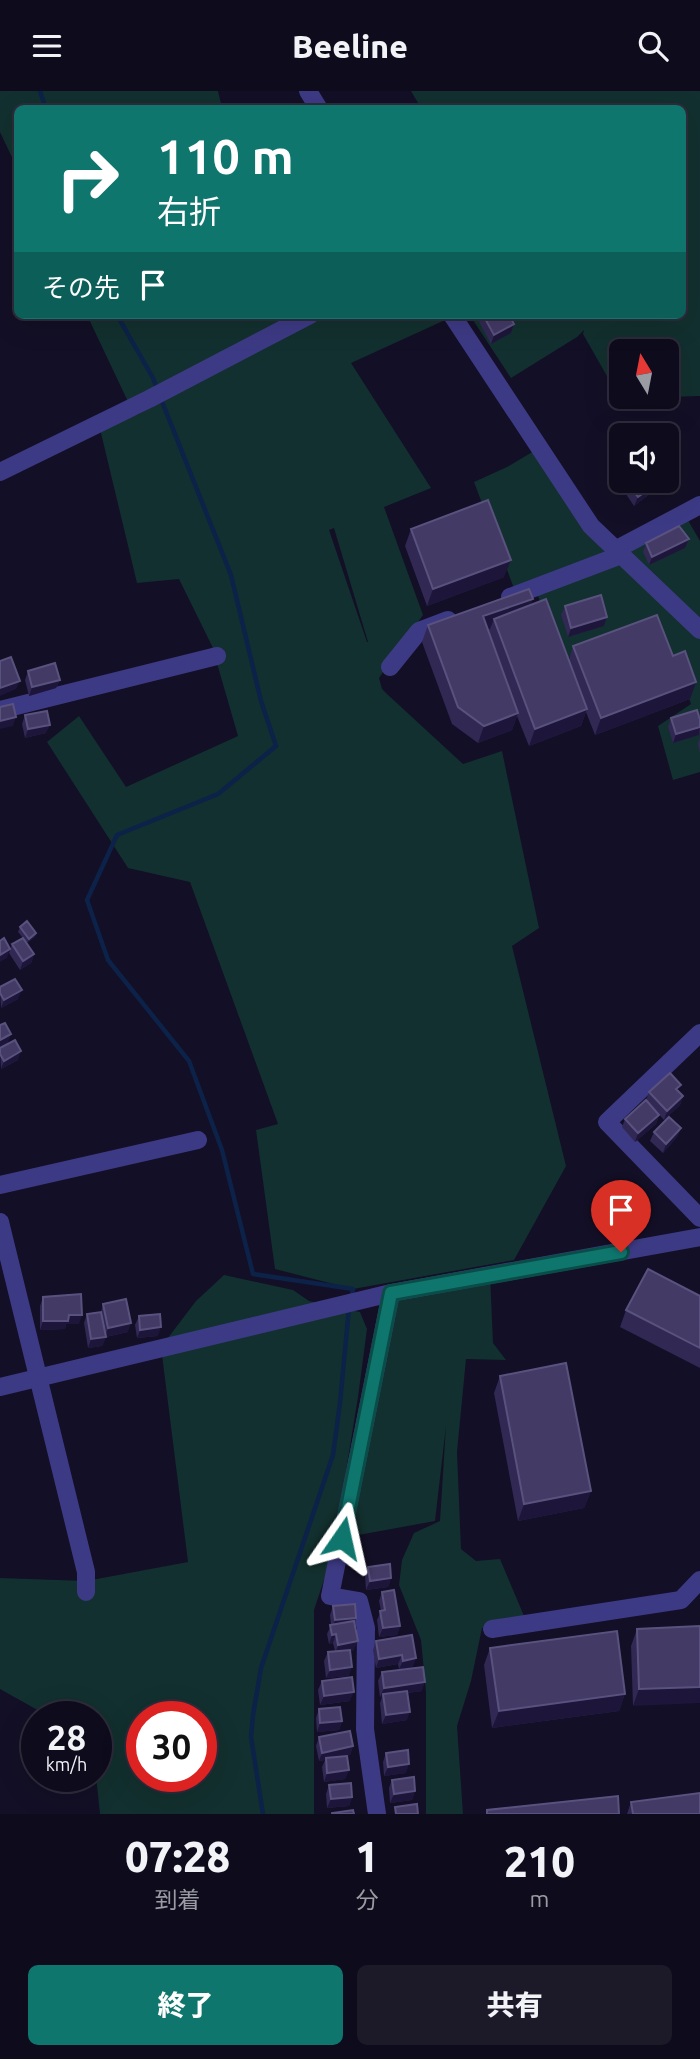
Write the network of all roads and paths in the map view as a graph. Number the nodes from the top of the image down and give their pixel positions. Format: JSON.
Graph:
{"nodes":[{"id":1,"x":302,"y":319,"type":"edge"},
{"id":2,"x":455,"y":319,"type":"edge"},
{"id":3,"x":0,"y":472,"type":"edge"},
{"id":4,"x":700,"y":505,"type":"edge"},
{"id":5,"x":618,"y":552,"type":"junction"},
{"id":6,"x":496,"y":602,"type":"edge"},
{"id":7,"x":458,"y":616,"type":"edge"},
{"id":8,"x":700,"y":629,"type":"edge"},
{"id":9,"x":217,"y":656,"type":"dead end"},
{"id":10,"x":390,"y":667,"type":"dead end"},
{"id":11,"x":0,"y":710,"type":"edge"},
{"id":12,"x":700,"y":1033,"type":"edge"},
{"id":13,"x":198,"y":1140,"type":"dead end"},
{"id":14,"x":0,"y":1185,"type":"edge"},
{"id":15,"x":700,"y":1218,"type":"edge"},
{"id":16,"x":0,"y":1222,"type":"edge"},
{"id":17,"x":700,"y":1237,"type":"edge"},
{"id":18,"x":391,"y":1293,"type":"junction"},
{"id":19,"x":39,"y":1378,"type":"junction"},
{"id":20,"x":0,"y":1387,"type":"edge"},
{"id":21,"x":700,"y":1580,"type":"edge"},
{"id":22,"x":86,"y":1592,"type":"dead end"},
{"id":23,"x":492,"y":1629,"type":"dead end"},
{"id":24,"x":377,"y":1814,"type":"edge"}],
"edges":[{"from":1,"to":3,"type":"street"},
{"from":2,"to":5,"type":"street"},
{"from":4,"to":5,"type":"street"},
{"from":5,"to":6,"type":"street"},
{"from":5,"to":8,"type":"street"},
{"from":7,"to":10,"type":"street"},
{"from":9,"to":11,"type":"street"},
{"from":12,"to":15,"type":"street"},
{"from":13,"to":14,"type":"street"},
{"from":16,"to":19,"type":"street"},
{"from":17,"to":18,"type":"street"},
{"from":18,"to":19,"type":"street"},
{"from":18,"to":24,"type":"street"},
{"from":19,"to":20,"type":"street"},
{"from":19,"to":22,"type":"street"},
{"from":21,"to":23,"type":"street"}]}
